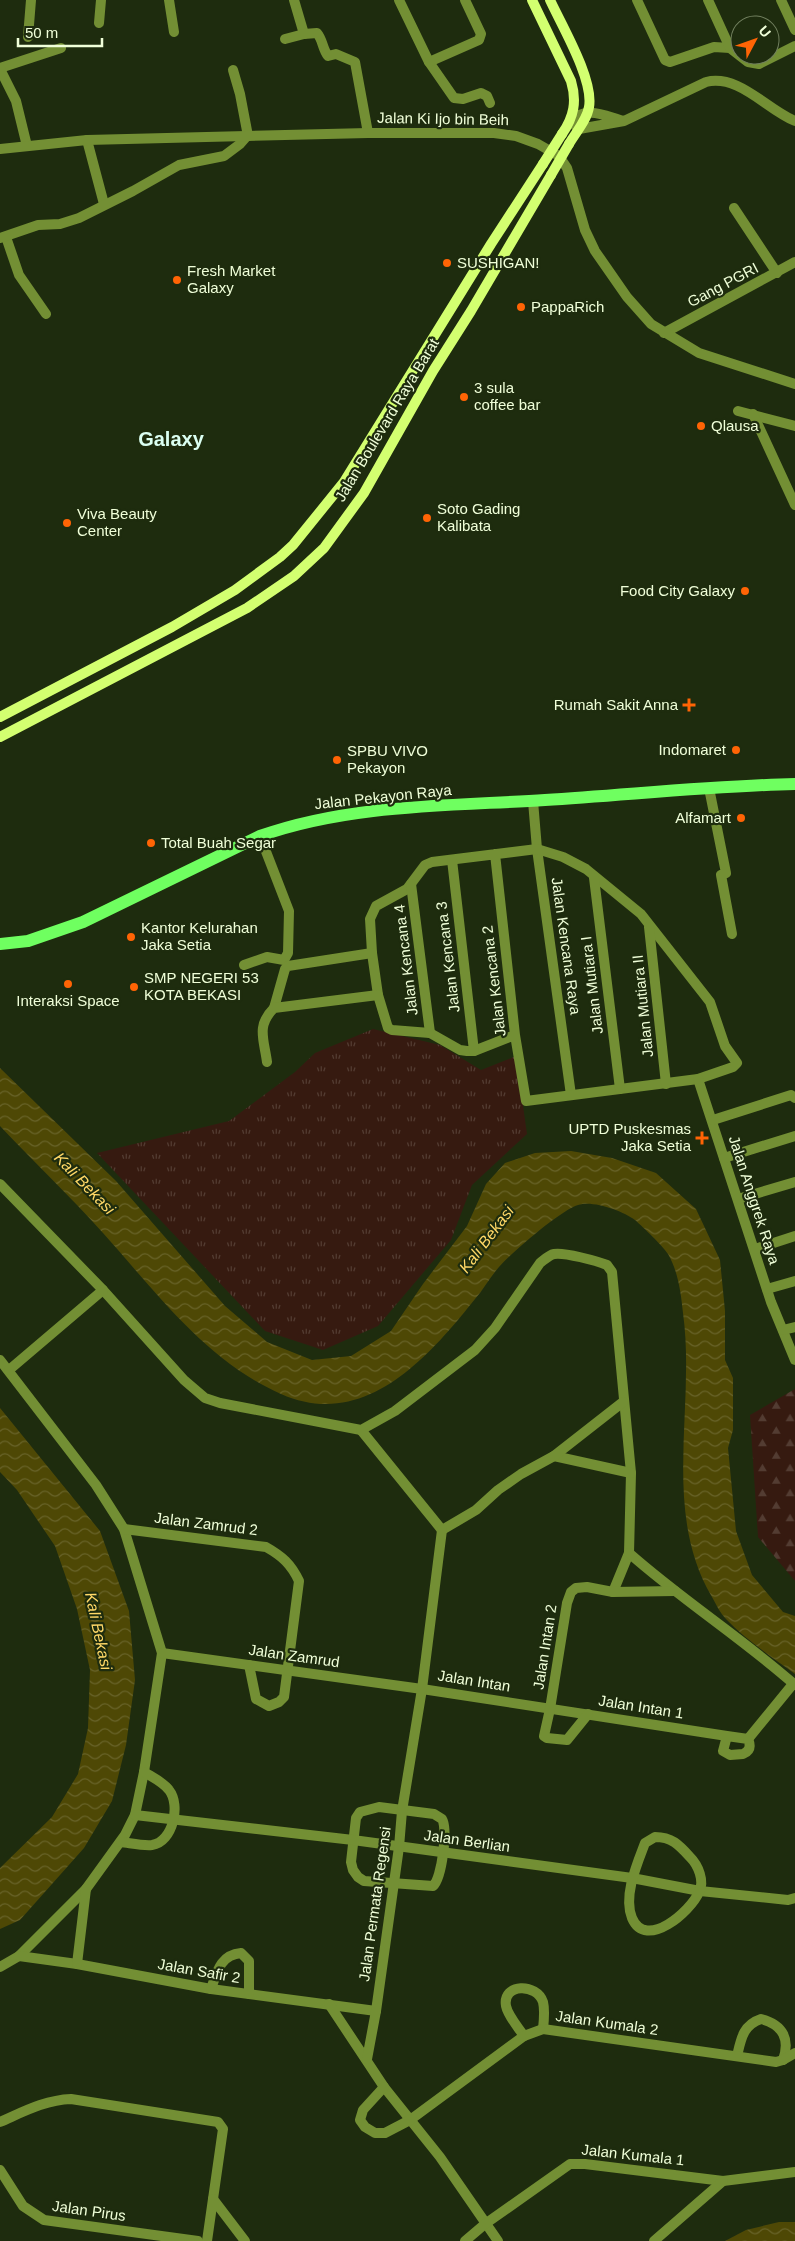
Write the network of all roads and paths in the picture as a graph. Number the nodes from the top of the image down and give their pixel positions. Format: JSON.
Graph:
{"nodes":[{"id":1,"x":31,"y":0,"type":"edge"},
{"id":2,"x":101,"y":0,"type":"edge"},
{"id":3,"x":169,"y":0,"type":"edge"},
{"id":4,"x":294,"y":0,"type":"edge"},
{"id":5,"x":399,"y":0,"type":"edge"},
{"id":6,"x":465,"y":0,"type":"edge"},
{"id":7,"x":532,"y":0,"type":"edge"},
{"id":8,"x":550,"y":0,"type":"edge"},
{"id":9,"x":637,"y":0,"type":"edge"},
{"id":10,"x":708,"y":0,"type":"edge"},
{"id":11,"x":781,"y":0,"type":"edge"},
{"id":12,"x":100,"y":23,"type":"dead end"},
{"id":13,"x":795,"y":30,"type":"edge"},
{"id":14,"x":174,"y":32,"type":"dead end"},
{"id":15,"x":304,"y":34,"type":"junction"},
{"id":16,"x":28,"y":37,"type":"dead end"},
{"id":17,"x":285,"y":39,"type":"dead end"},
{"id":18,"x":795,"y":46,"type":"edge"},
{"id":19,"x":61,"y":48,"type":"dead end"},
{"id":20,"x":730,"y":48,"type":"joint"},
{"id":21,"x":780,"y":53,"type":"edge"},
{"id":22,"x":429,"y":62,"type":"junction"},
{"id":23,"x":0,"y":68,"type":"edge"},
{"id":24,"x":233,"y":70,"type":"dead end"},
{"id":25,"x":490,"y":103,"type":"dead end"},
{"id":26,"x":588,"y":111,"type":"junction"},
{"id":27,"x":570,"y":121,"type":"junction"},
{"id":28,"x":624,"y":121,"type":"junction"},
{"id":29,"x":795,"y":121,"type":"edge"},
{"id":30,"x":579,"y":129,"type":"junction"},
{"id":31,"x":368,"y":133,"type":"junction"},
{"id":32,"x":248,"y":136,"type":"junction"},
{"id":33,"x":87,"y":140,"type":"junction"},
{"id":34,"x":27,"y":146,"type":"junction"},
{"id":35,"x":0,"y":149,"type":"edge"},
{"id":36,"x":104,"y":204,"type":"junction"},
{"id":37,"x":515,"y":206,"type":"junction"},
{"id":38,"x":734,"y":208,"type":"dead end"},
{"id":39,"x":530,"y":213,"type":"junction"},
{"id":40,"x":3,"y":237,"type":"edge"},
{"id":41,"x":795,"y":262,"type":"edge"},
{"id":42,"x":777,"y":273,"type":"junction"},
{"id":43,"x":46,"y":314,"type":"dead end"},
{"id":44,"x":664,"y":333,"type":"junction"},
{"id":45,"x":418,"y":362,"type":"junction"},
{"id":46,"x":433,"y":371,"type":"junction"},
{"id":47,"x":795,"y":384,"type":"edge"},
{"id":48,"x":738,"y":411,"type":"dead end"},
{"id":49,"x":753,"y":414,"type":"junction"},
{"id":50,"x":795,"y":426,"type":"edge"},
{"id":51,"x":795,"y":505,"type":"edge"},
{"id":52,"x":0,"y":717,"type":"edge"},
{"id":53,"x":0,"y":737,"type":"edge"},
{"id":54,"x":795,"y":784,"type":"edge"},
{"id":55,"x":709,"y":788,"type":"junction"},
{"id":56,"x":533,"y":801,"type":"junction"},
{"id":57,"x":260,"y":836,"type":"junction"},
{"id":58,"x":537,"y":849,"type":"junction"},
{"id":59,"x":495,"y":854,"type":"junction"},
{"id":60,"x":452,"y":860,"type":"junction"},
{"id":61,"x":594,"y":878,"type":"junction"},
{"id":62,"x":411,"y":884,"type":"junction"},
{"id":63,"x":649,"y":926,"type":"junction"},
{"id":64,"x":732,"y":934,"type":"dead end"},
{"id":65,"x":0,"y":944,"type":"edge"},
{"id":66,"x":372,"y":953,"type":"junction"},
{"id":67,"x":244,"y":964,"type":"dead end"},
{"id":68,"x":378,"y":995,"type":"junction"},
{"id":69,"x":274,"y":1008,"type":"junction"},
{"id":70,"x":430,"y":1033,"type":"junction"},
{"id":71,"x":516,"y":1035,"type":"junction"},
{"id":72,"x":474,"y":1051,"type":"junction"},
{"id":73,"x":267,"y":1062,"type":"dead end"},
{"id":74,"x":698,"y":1079,"type":"junction"},
{"id":75,"x":666,"y":1084,"type":"junction"},
{"id":76,"x":620,"y":1089,"type":"junction"},
{"id":77,"x":571,"y":1095,"type":"junction"},
{"id":78,"x":794,"y":1095,"type":"edge"},
{"id":79,"x":713,"y":1120,"type":"junction"},
{"id":80,"x":795,"y":1136,"type":"edge"},
{"id":81,"x":724,"y":1158,"type":"junction"},
{"id":82,"x":795,"y":1182,"type":"edge"},
{"id":83,"x":0,"y":1184,"type":"edge"},
{"id":84,"x":738,"y":1199,"type":"junction"},
{"id":85,"x":795,"y":1236,"type":"edge"},
{"id":86,"x":755,"y":1249,"type":"junction"},
{"id":87,"x":795,"y":1281,"type":"edge"},
{"id":88,"x":767,"y":1289,"type":"junction"},
{"id":89,"x":103,"y":1290,"type":"junction"},
{"id":90,"x":795,"y":1327,"type":"edge"},
{"id":91,"x":784,"y":1330,"type":"junction"},
{"id":92,"x":0,"y":1360,"type":"edge"},
{"id":93,"x":795,"y":1360,"type":"edge"},
{"id":94,"x":9,"y":1370,"type":"junction"},
{"id":95,"x":623,"y":1402,"type":"junction"},
{"id":96,"x":361,"y":1430,"type":"junction"},
{"id":97,"x":554,"y":1456,"type":"junction"},
{"id":98,"x":631,"y":1473,"type":"junction"},
{"id":99,"x":124,"y":1528,"type":"junction"},
{"id":100,"x":442,"y":1530,"type":"junction"},
{"id":101,"x":629,"y":1553,"type":"junction"},
{"id":102,"x":676,"y":1591,"type":"junction"},
{"id":103,"x":613,"y":1592,"type":"junction"},
{"id":104,"x":162,"y":1653,"type":"junction"},
{"id":105,"x":249,"y":1664,"type":"junction"},
{"id":106,"x":287,"y":1669,"type":"junction"},
{"id":107,"x":794,"y":1685,"type":"edge"},
{"id":108,"x":422,"y":1689,"type":"junction"},
{"id":109,"x":550,"y":1709,"type":"junction"},
{"id":110,"x":588,"y":1714,"type":"junction"},
{"id":111,"x":727,"y":1736,"type":"junction"},
{"id":112,"x":748,"y":1739,"type":"junction"},
{"id":113,"x":144,"y":1772,"type":"junction"},
{"id":114,"x":402,"y":1811,"type":"junction"},
{"id":115,"x":135,"y":1815,"type":"junction"},
{"id":116,"x":174,"y":1819,"type":"junction"},
{"id":117,"x":353,"y":1840,"type":"junction"},
{"id":118,"x":121,"y":1842,"type":"junction"},
{"id":119,"x":399,"y":1847,"type":"junction"},
{"id":120,"x":442,"y":1852,"type":"junction"},
{"id":121,"x":632,"y":1878,"type":"junction"},
{"id":122,"x":392,"y":1883,"type":"junction"},
{"id":123,"x":86,"y":1889,"type":"junction"},
{"id":124,"x":700,"y":1891,"type":"junction"},
{"id":125,"x":795,"y":1898,"type":"edge"},
{"id":126,"x":19,"y":1956,"type":"junction"},
{"id":127,"x":77,"y":1964,"type":"junction"},
{"id":128,"x":0,"y":1968,"type":"edge"},
{"id":129,"x":211,"y":1989,"type":"junction"},
{"id":130,"x":249,"y":1994,"type":"junction"},
{"id":131,"x":329,"y":2004,"type":"junction"},
{"id":132,"x":376,"y":2011,"type":"junction"},
{"id":133,"x":543,"y":2029,"type":"junction"},
{"id":134,"x":524,"y":2036,"type":"junction"},
{"id":135,"x":795,"y":2053,"type":"edge"},
{"id":136,"x":737,"y":2056,"type":"junction"},
{"id":137,"x":367,"y":2059,"type":"junction"},
{"id":138,"x":783,"y":2060,"type":"junction"},
{"id":139,"x":384,"y":2087,"type":"junction"},
{"id":140,"x":410,"y":2120,"type":"junction"},
{"id":141,"x":0,"y":2122,"type":"edge"},
{"id":142,"x":0,"y":2170,"type":"edge"},
{"id":143,"x":795,"y":2172,"type":"edge"},
{"id":144,"x":723,"y":2181,"type":"junction"},
{"id":145,"x":213,"y":2199,"type":"junction"},
{"id":146,"x":485,"y":2224,"type":"junction"},
{"id":147,"x":198,"y":2241,"type":"edge"},
{"id":148,"x":207,"y":2241,"type":"edge"},
{"id":149,"x":245,"y":2241,"type":"edge"},
{"id":150,"x":465,"y":2241,"type":"edge"},
{"id":151,"x":498,"y":2241,"type":"edge"},
{"id":152,"x":654,"y":2241,"type":"edge"}],
"edges":[{"from":1,"to":16,"type":"street"},
{"from":2,"to":12,"type":"street"},
{"from":3,"to":14,"type":"street"},
{"from":4,"to":15,"type":"street"},
{"from":5,"to":22,"type":"street"},
{"from":6,"to":22,"type":"street"},
{"from":7,"to":27,"type":"main road","name":"Jalan Boulevard Raya Barat"},
{"from":8,"to":26,"type":"main road","name":"Jalan Boulevard Raya Barat"},
{"from":9,"to":20,"type":"street"},
{"from":10,"to":20,"type":"street"},
{"from":11,"to":13,"type":"street"},
{"from":15,"to":17,"type":"street"},
{"from":15,"to":31,"type":"street"},
{"from":18,"to":21,"type":"street"},
{"from":19,"to":23,"type":"street"},
{"from":22,"to":25,"type":"street"},
{"from":23,"to":34,"type":"street"},
{"from":24,"to":32,"type":"street"},
{"from":26,"to":27,"type":"street"},
{"from":26,"to":28,"type":"street"},
{"from":26,"to":30,"type":"main road","name":"Jalan Boulevard Raya Barat"},
{"from":27,"to":30,"type":"street"},
{"from":27,"to":37,"type":"main road","name":"Jalan Boulevard Raya Barat","bridge":true},
{"from":28,"to":29,"type":"street"},
{"from":28,"to":30,"type":"street"},
{"from":30,"to":39,"type":"main road","name":"Jalan Boulevard Raya Barat","bridge":true},
{"from":31,"to":32,"type":"street","name":"Jalan Ki Ijo bin Beih"},
{"from":31,"to":44,"type":"street","name":"Jalan Ki Ijo bin Beih"},
{"from":32,"to":33,"type":"street","name":"Jalan Ki Ijo bin Beih"},
{"from":32,"to":36,"type":"street"},
{"from":33,"to":34,"type":"street","name":"Jalan Ki Ijo bin Beih"},
{"from":33,"to":36,"type":"street"},
{"from":34,"to":35,"type":"street","name":"Jalan Ki Ijo bin Beih"},
{"from":36,"to":40,"type":"street"},
{"from":37,"to":39,"type":"main road"},
{"from":37,"to":45,"type":"main road","name":"Jalan Boulevard Raya Barat"},
{"from":38,"to":42,"type":"street"},
{"from":39,"to":46,"type":"main road","name":"Jalan Boulevard Raya Barat"},
{"from":40,"to":43,"type":"street"},
{"from":41,"to":42,"type":"street","name":"Gang PGRI"},
{"from":42,"to":44,"type":"street","name":"Gang PGRI"},
{"from":44,"to":47,"type":"street","name":"Jalan Ki Ijo bin Beih"},
{"from":45,"to":46,"type":"main road"},
{"from":45,"to":52,"type":"main road","name":"Jalan Boulevard Raya Barat"},
{"from":46,"to":53,"type":"main road","name":"Jalan Boulevard Raya Barat"},
{"from":48,"to":49,"type":"street"},
{"from":49,"to":50,"type":"street"},
{"from":49,"to":51,"type":"street"},
{"from":54,"to":55,"type":"main road","name":"Jalan Pekayon Raya"},
{"from":55,"to":56,"type":"main road","name":"Jalan Pekayon Raya"},
{"from":55,"to":64,"type":"street"},
{"from":56,"to":57,"type":"main road","name":"Jalan Pekayon Raya"},
{"from":56,"to":58,"type":"street","name":"Jalan Kencana Raya"},
{"from":57,"to":65,"type":"main road","name":"Jalan Pekayon Raya"},
{"from":57,"to":67,"type":"street"},
{"from":58,"to":59,"type":"street"},
{"from":58,"to":61,"type":"street"},
{"from":58,"to":77,"type":"street","name":"Jalan Kencana Raya"},
{"from":59,"to":60,"type":"street"},
{"from":59,"to":71,"type":"street","name":"Jalan Kencana 2"},
{"from":60,"to":62,"type":"street"},
{"from":60,"to":72,"type":"street","name":"Jalan Kencana 3"},
{"from":61,"to":63,"type":"street"},
{"from":61,"to":76,"type":"street","name":"Jalan Mutiara I"},
{"from":62,"to":66,"type":"street"},
{"from":62,"to":70,"type":"street","name":"Jalan Kencana 4"},
{"from":63,"to":74,"type":"street"},
{"from":63,"to":75,"type":"street","name":"Jalan Mutiara II"},
{"from":66,"to":68,"type":"street"},
{"from":66,"to":69,"type":"street"},
{"from":68,"to":69,"type":"street"},
{"from":68,"to":70,"type":"street"},
{"from":69,"to":73,"type":"street"},
{"from":70,"to":72,"type":"street"},
{"from":71,"to":72,"type":"street"},
{"from":71,"to":77,"type":"street","name":"Jalan Kencana 2"},
{"from":74,"to":75,"type":"street"},
{"from":74,"to":79,"type":"street","name":"Jalan Anggrek Raya"},
{"from":75,"to":76,"type":"street"},
{"from":76,"to":77,"type":"street"},
{"from":78,"to":79,"type":"street"},
{"from":79,"to":81,"type":"street","name":"Jalan Anggrek Raya"},
{"from":80,"to":81,"type":"street"},
{"from":81,"to":84,"type":"street","name":"Jalan Anggrek Raya"},
{"from":82,"to":84,"type":"street"},
{"from":83,"to":89,"type":"street"},
{"from":84,"to":86,"type":"street","name":"Jalan Anggrek Raya"},
{"from":85,"to":86,"type":"street"},
{"from":86,"to":88,"type":"street","name":"Jalan Anggrek Raya"},
{"from":87,"to":88,"type":"street"},
{"from":88,"to":91,"type":"street","name":"Jalan Anggrek Raya"},
{"from":89,"to":94,"type":"street"},
{"from":89,"to":96,"type":"street"},
{"from":90,"to":91,"type":"street"},
{"from":91,"to":93,"type":"street","name":"Jalan Anggrek Raya"},
{"from":92,"to":94,"type":"street"},
{"from":94,"to":99,"type":"street"},
{"from":95,"to":96,"type":"street"},
{"from":95,"to":97,"type":"street"},
{"from":95,"to":98,"type":"street"},
{"from":96,"to":100,"type":"street"},
{"from":97,"to":98,"type":"street"},
{"from":97,"to":100,"type":"street"},
{"from":98,"to":101,"type":"street"},
{"from":99,"to":104,"type":"street"},
{"from":99,"to":106,"type":"street","name":"Jalan Zamrud 2"},
{"from":100,"to":108,"type":"street","name":"Jalan Permata Regensi"},
{"from":101,"to":102,"type":"street"},
{"from":101,"to":103,"type":"street"},
{"from":102,"to":103,"type":"street"},
{"from":102,"to":107,"type":"street"},
{"from":103,"to":109,"type":"street","name":"Jalan Intan 2"},
{"from":104,"to":105,"type":"street","name":"Jalan Zamrud"},
{"from":104,"to":113,"type":"street"},
{"from":105,"to":106,"type":"street","name":"Jalan Zamrud"},
{"from":105,"to":106,"type":"street","name":"Jalan Zamrud 2"},
{"from":106,"to":108,"type":"street","name":"Jalan Zamrud"},
{"from":107,"to":112,"type":"street"},
{"from":108,"to":109,"type":"street","name":"Jalan Intan"},
{"from":108,"to":114,"type":"street","name":"Jalan Permata Regensi"},
{"from":109,"to":110,"type":"street","name":"Jalan Intan 1"},
{"from":109,"to":110,"type":"street","name":"Jalan Intan 2"},
{"from":110,"to":111,"type":"street","name":"Jalan Intan 1"},
{"from":111,"to":112,"type":"street","name":"Jalan Intan 1"},
{"from":111,"to":112,"type":"street"},
{"from":113,"to":115,"type":"street"},
{"from":113,"to":116,"type":"street"},
{"from":114,"to":117,"type":"street"},
{"from":114,"to":119,"type":"street","name":"Jalan Permata Regensi"},
{"from":114,"to":120,"type":"street"},
{"from":115,"to":116,"type":"street","name":"Jalan Berlian"},
{"from":115,"to":118,"type":"street"},
{"from":116,"to":117,"type":"street","name":"Jalan Berlian"},
{"from":116,"to":118,"type":"street"},
{"from":117,"to":119,"type":"street","name":"Jalan Berlian"},
{"from":117,"to":122,"type":"street"},
{"from":118,"to":123,"type":"street"},
{"from":119,"to":120,"type":"street","name":"Jalan Berlian"},
{"from":119,"to":122,"type":"street","name":"Jalan Permata Regensi"},
{"from":120,"to":121,"type":"street","name":"Jalan Berlian"},
{"from":120,"to":122,"type":"street"},
{"from":121,"to":124,"type":"street","name":"Jalan Berlian"},
{"from":121,"to":124,"type":"street"},
{"from":121,"to":124,"type":"street"},
{"from":122,"to":132,"type":"street","name":"Jalan Permata Regensi"},
{"from":123,"to":126,"type":"street"},
{"from":123,"to":127,"type":"street"},
{"from":124,"to":125,"type":"street","name":"Jalan Berlian"},
{"from":126,"to":127,"type":"street","name":"Jalan Safir 2"},
{"from":126,"to":128,"type":"street"},
{"from":127,"to":129,"type":"street","name":"Jalan Safir 2"},
{"from":129,"to":130,"type":"street","name":"Jalan Safir 2"},
{"from":129,"to":130,"type":"street"},
{"from":130,"to":131,"type":"street","name":"Jalan Safir 2"},
{"from":131,"to":132,"type":"street","name":"Jalan Safir 2"},
{"from":131,"to":137,"type":"street"},
{"from":132,"to":137,"type":"street","name":"Jalan Permata Regensi"},
{"from":133,"to":134,"type":"street","name":"Jalan Kumala 2"},
{"from":133,"to":134,"type":"street"},
{"from":133,"to":136,"type":"street","name":"Jalan Kumala 2"},
{"from":134,"to":140,"type":"street","name":"Jalan Kumala 2"},
{"from":135,"to":138,"type":"street"},
{"from":136,"to":138,"type":"street","name":"Jalan Kumala 2"},
{"from":136,"to":138,"type":"street"},
{"from":137,"to":139,"type":"street"},
{"from":139,"to":140,"type":"street"},
{"from":139,"to":140,"type":"street","name":"Jalan Kumala 2"},
{"from":140,"to":146,"type":"street"},
{"from":141,"to":145,"type":"street"},
{"from":142,"to":147,"type":"street","name":"Jalan Pirus"},
{"from":143,"to":144,"type":"street","name":"Jalan Kumala 1"},
{"from":144,"to":146,"type":"street","name":"Jalan Kumala 1"},
{"from":144,"to":152,"type":"street"},
{"from":145,"to":148,"type":"street"},
{"from":145,"to":149,"type":"street"},
{"from":146,"to":150,"type":"street"},
{"from":146,"to":151,"type":"street"}]}
